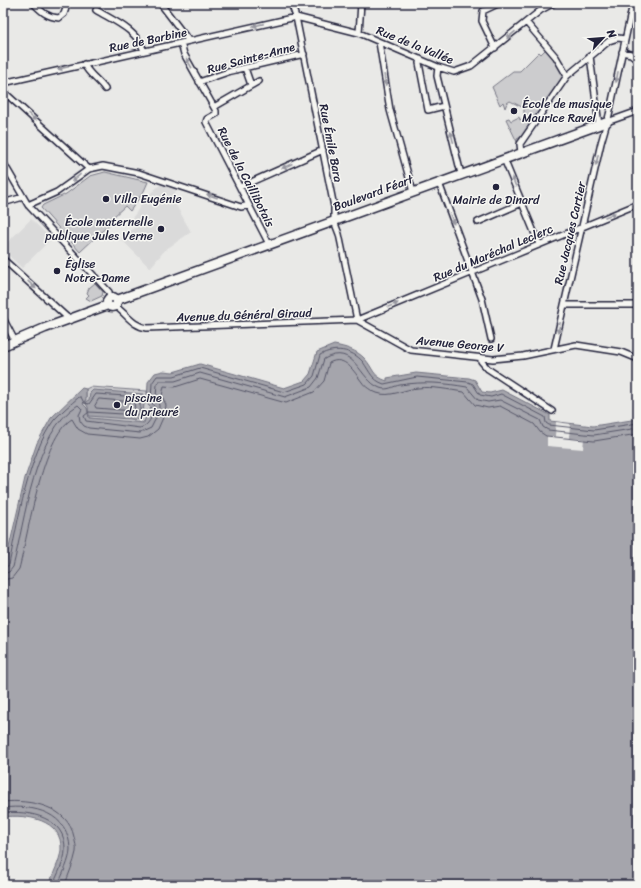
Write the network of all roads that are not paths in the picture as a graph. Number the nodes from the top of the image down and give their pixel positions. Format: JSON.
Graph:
{"nodes":[{"id":1,"x":33,"y":3,"type":"edge"},
{"id":2,"x":160,"y":3,"type":"edge"},
{"id":3,"x":291,"y":3,"type":"edge"},
{"id":4,"x":361,"y":3,"type":"edge"},
{"id":5,"x":500,"y":3,"type":"edge"},
{"id":6,"x":554,"y":3,"type":"edge"},
{"id":7,"x":633,"y":3,"type":"edge"},
{"id":8,"x":66,"y":8,"type":"dead end"},
{"id":9,"x":96,"y":10,"type":"dead end"},
{"id":10,"x":296,"y":17,"type":"junction"},
{"id":11,"x":526,"y":22,"type":"junction"},
{"id":12,"x":360,"y":33,"type":"junction"},
{"id":13,"x":625,"y":39,"type":"junction"},
{"id":14,"x":189,"y":41,"type":"junction"},
{"id":15,"x":379,"y":42,"type":"junction"},
{"id":16,"x":182,"y":43,"type":"junction"},
{"id":17,"x":495,"y":48,"type":"junction"},
{"id":18,"x":144,"y":51,"type":"junction"},
{"id":19,"x":622,"y":52,"type":"junction"},
{"id":20,"x":304,"y":54,"type":"junction"},
{"id":21,"x":590,"y":56,"type":"junction"},
{"id":22,"x":420,"y":59,"type":"junction"},
{"id":23,"x":638,"y":60,"type":"edge"},
{"id":24,"x":84,"y":64,"type":"junction"},
{"id":25,"x":438,"y":67,"type":"junction"},
{"id":26,"x":245,"y":68,"type":"junction"},
{"id":27,"x":567,"y":76,"type":"junction"},
{"id":28,"x":258,"y":81,"type":"dead end"},
{"id":29,"x":199,"y":82,"type":"junction"},
{"id":30,"x":3,"y":83,"type":"edge"},
{"id":31,"x":251,"y":85,"type":"junction"},
{"id":32,"x":105,"y":89,"type":"dead end"},
{"id":33,"x":3,"y":91,"type":"edge"},
{"id":34,"x":444,"y":106,"type":"junction"},
{"id":35,"x":214,"y":107,"type":"junction"},
{"id":36,"x":638,"y":111,"type":"edge"},
{"id":37,"x":603,"y":123,"type":"junction"},
{"id":38,"x":322,"y":150,"type":"junction"},
{"id":39,"x":521,"y":153,"type":"junction"},
{"id":40,"x":504,"y":159,"type":"junction"},
{"id":41,"x":3,"y":162,"type":"edge"},
{"id":42,"x":89,"y":169,"type":"junction"},
{"id":43,"x":461,"y":174,"type":"junction"},
{"id":44,"x":439,"y":183,"type":"junction"},
{"id":45,"x":240,"y":187,"type":"junction"},
{"id":46,"x":413,"y":192,"type":"junction"},
{"id":47,"x":23,"y":197,"type":"junction"},
{"id":48,"x":3,"y":203,"type":"edge"},
{"id":49,"x":522,"y":203,"type":"junction"},
{"id":50,"x":638,"y":204,"type":"edge"},
{"id":51,"x":28,"y":205,"type":"junction"},
{"id":52,"x":249,"y":205,"type":"junction"},
{"id":53,"x":334,"y":220,"type":"junction"},
{"id":54,"x":478,"y":222,"type":"dead end"},
{"id":55,"x":583,"y":226,"type":"junction"},
{"id":56,"x":269,"y":244,"type":"junction"},
{"id":57,"x":539,"y":244,"type":"junction"},
{"id":58,"x":3,"y":260,"type":"edge"},
{"id":59,"x":472,"y":272,"type":"junction"},
{"id":60,"x":111,"y":303,"type":"junction"},
{"id":61,"x":564,"y":305,"type":"junction"},
{"id":62,"x":638,"y":305,"type":"edge"},
{"id":63,"x":3,"y":318,"type":"edge"},
{"id":64,"x":69,"y":319,"type":"junction"},
{"id":65,"x":357,"y":320,"type":"junction"},
{"id":66,"x":490,"y":339,"type":"dead end"},
{"id":67,"x":16,"y":341,"type":"junction"},
{"id":68,"x":3,"y":346,"type":"edge"},
{"id":69,"x":554,"y":348,"type":"junction"},
{"id":70,"x":481,"y":358,"type":"junction"},
{"id":71,"x":638,"y":359,"type":"edge"},
{"id":72,"x":552,"y":411,"type":"dead end"}],
"edges":[{"from":1,"to":8,"type":"street"},
{"from":2,"to":14,"type":"street"},
{"from":3,"to":10,"type":"street","name":"Rue Émile Bara"},
{"from":4,"to":12,"type":"street"},
{"from":5,"to":17,"type":"street"},
{"from":6,"to":11,"type":"street","name":"Rue de la Vallée"},
{"from":7,"to":13,"type":"street","name":"Rue Jacques Cartier"},
{"from":9,"to":18,"type":"street"},
{"from":10,"to":12,"type":"street","name":"Rue de la Vallée"},
{"from":10,"to":14,"type":"street","name":"Rue de Barbine","one_way":true},
{"from":10,"to":20,"type":"street","name":"Rue Émile Bara"},
{"from":11,"to":17,"type":"street","name":"Rue de la Vallée","one_way":true},
{"from":11,"to":27,"type":"street"},
{"from":12,"to":15,"type":"street","name":"Rue de la Vallée"},
{"from":13,"to":19,"type":"street","name":"Rue Jacques Cartier"},
{"from":13,"to":21,"type":"street"},
{"from":14,"to":16,"type":"street","name":"Rue de Barbine"},
{"from":15,"to":22,"type":"street","name":"Rue de la Vallée"},
{"from":15,"to":46,"type":"street","one_way":true},
{"from":16,"to":18,"type":"street","name":"Rue de Barbine"},
{"from":29,"to":16,"type":"street","name":"Rue Sainte-Anne","one_way":true},
{"from":17,"to":25,"type":"street","name":"Rue de la Vallée"},
{"from":18,"to":24,"type":"street","name":"Rue de Barbine"},
{"from":19,"to":23,"type":"street"},
{"from":19,"to":37,"type":"street","name":"Rue Jacques Cartier","one_way":true},
{"from":20,"to":26,"type":"street","name":"Rue Sainte-Anne"},
{"from":20,"to":38,"type":"street","name":"Rue Émile Bara"},
{"from":21,"to":27,"type":"street"},
{"from":21,"to":37,"type":"street"},
{"from":22,"to":25,"type":"street","name":"Rue de la Vallée"},
{"from":22,"to":34,"type":"street"},
{"from":24,"to":30,"type":"street","name":"Rue de Barbine","one_way":true},
{"from":24,"to":32,"type":"street"},
{"from":25,"to":34,"type":"street"},
{"from":26,"to":29,"type":"street","name":"Rue Sainte-Anne"},
{"from":26,"to":31,"type":"street"},
{"from":27,"to":39,"type":"street"},
{"from":28,"to":31,"type":"street"},
{"from":29,"to":35,"type":"street"},
{"from":31,"to":35,"type":"street"},
{"from":33,"to":42,"type":"street","one_way":true},
{"from":43,"to":34,"type":"street","one_way":true},
{"from":35,"to":45,"type":"street","name":"Rue de la Caillibotais"},
{"from":36,"to":37,"type":"street","name":"Boulevard Féart"},
{"from":37,"to":39,"type":"main road","name":"Boulevard Féart"},
{"from":37,"to":55,"type":"street","name":"Rue Jacques Cartier","one_way":true},
{"from":38,"to":45,"type":"street","one_way":true},
{"from":38,"to":53,"type":"street","name":"Rue Émile Bara"},
{"from":39,"to":40,"type":"main road","name":"Boulevard Féart"},
{"from":40,"to":43,"type":"main road","name":"Boulevard Féart"},
{"from":49,"to":40,"type":"street","one_way":true},
{"from":41,"to":47,"type":"street"},
{"from":42,"to":51,"type":"street","one_way":true},
{"from":52,"to":42,"type":"street","one_way":true},
{"from":43,"to":44,"type":"main road","name":"Boulevard Féart"},
{"from":44,"to":46,"type":"main road","name":"Boulevard Féart"},
{"from":44,"to":59,"type":"street","one_way":true},
{"from":45,"to":52,"type":"street","name":"Rue de la Caillibotais"},
{"from":46,"to":53,"type":"main road","name":"Boulevard Féart"},
{"from":47,"to":48,"type":"street"},
{"from":47,"to":51,"type":"street"},
{"from":49,"to":54,"type":"street"},
{"from":49,"to":57,"type":"street"},
{"from":55,"to":50,"type":"street","name":"Rue du Maréchal Leclerc","one_way":true},
{"from":51,"to":60,"type":"street"},
{"from":52,"to":56,"type":"street","name":"Rue de la Caillibotais"},
{"from":53,"to":56,"type":"main road","name":"Boulevard Féart"},
{"from":53,"to":65,"type":"street","name":"Rue Émile Bara"},
{"from":55,"to":57,"type":"street","name":"Rue du Maréchal Leclerc"},
{"from":55,"to":61,"type":"street","name":"Rue Jacques Cartier"},
{"from":56,"to":60,"type":"main road","name":"Boulevard Féart"},
{"from":57,"to":59,"type":"street","name":"Rue du Maréchal Leclerc"},
{"from":58,"to":64,"type":"street","one_way":true},
{"from":65,"to":59,"type":"street","name":"Rue du Maréchal Leclerc","one_way":true},
{"from":59,"to":66,"type":"street"},
{"from":60,"to":64,"type":"main road","name":"Boulevard Féart"},
{"from":60,"to":65,"type":"street","name":"Avenue du Général Giraud"},
{"from":61,"to":62,"type":"street"},
{"from":61,"to":69,"type":"street","name":"Rue Jacques Cartier","one_way":true},
{"from":63,"to":67,"type":"street"},
{"from":64,"to":67,"type":"main road","name":"Boulevard Féart"},
{"from":65,"to":70,"type":"street","name":"Avenue George V"},
{"from":67,"to":68,"type":"main road","name":"Boulevard Féart"},
{"from":69,"to":70,"type":"street","name":"Avenue George V"},
{"from":69,"to":71,"type":"street","name":"Avenue George V"},
{"from":70,"to":72,"type":"street"}]}
